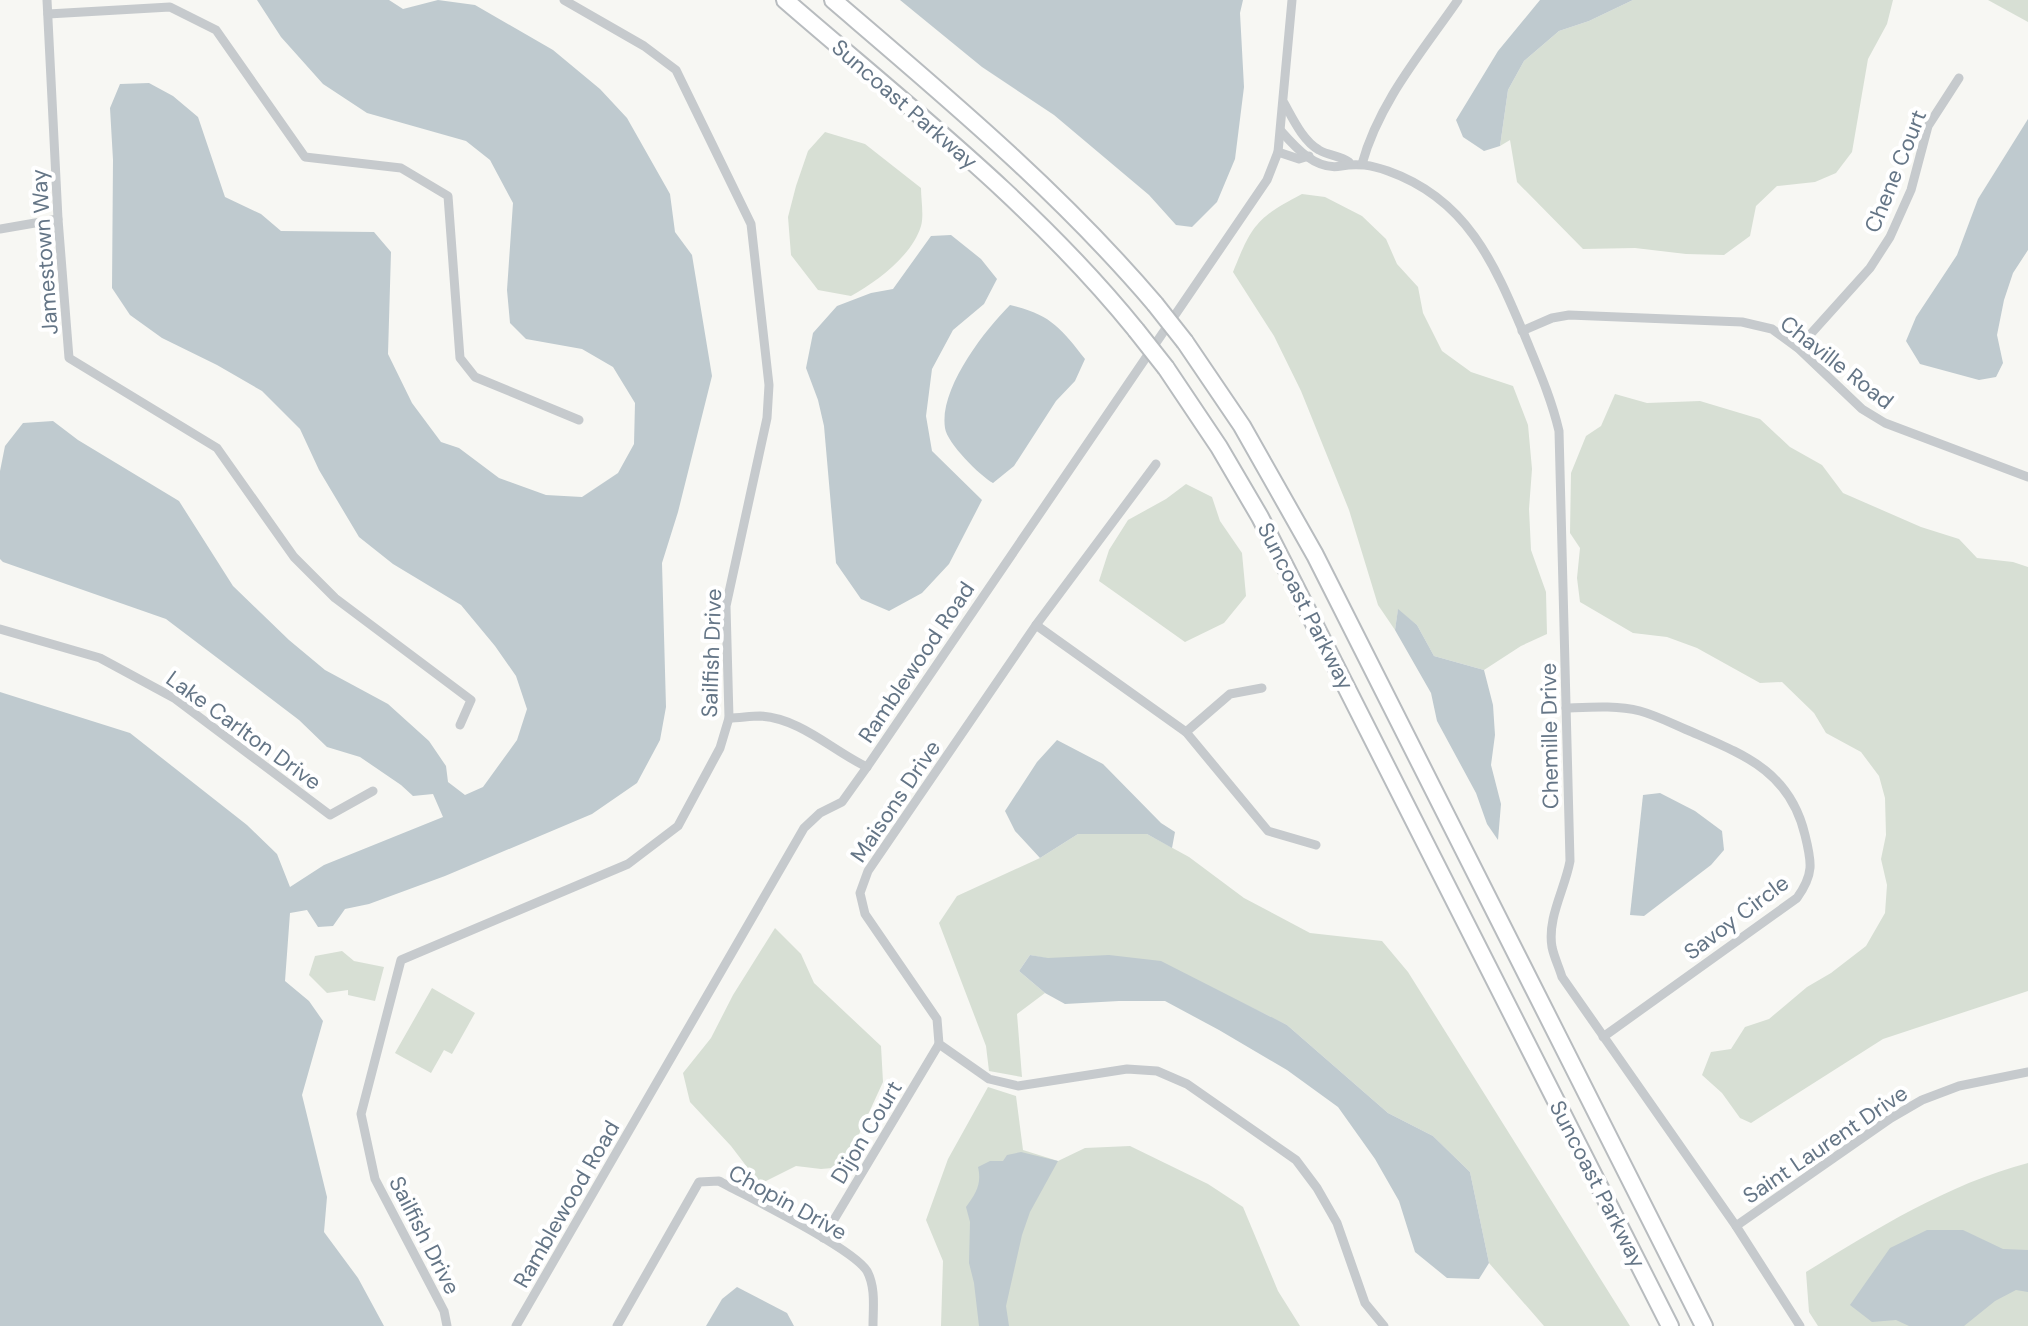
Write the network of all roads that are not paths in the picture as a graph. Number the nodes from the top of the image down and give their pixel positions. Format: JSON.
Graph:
{"nodes":[{"id":1,"x":47,"y":0,"type":"edge"},
{"id":2,"x":564,"y":0,"type":"edge"},
{"id":3,"x":785,"y":0,"type":"edge"},
{"id":4,"x":833,"y":0,"type":"edge"},
{"id":5,"x":1292,"y":0,"type":"edge"},
{"id":6,"x":1458,"y":0,"type":"edge"},
{"id":7,"x":48,"y":14,"type":"junction"},
{"id":8,"x":1959,"y":78,"type":"dead end"},
{"id":9,"x":1283,"y":103,"type":"junction"},
{"id":10,"x":1281,"y":131,"type":"junction"},
{"id":11,"x":1314,"y":146,"type":"junction"},
{"id":12,"x":1278,"y":152,"type":"junction"},
{"id":13,"x":1308,"y":157,"type":"junction"},
{"id":14,"x":1349,"y":162,"type":"junction"},
{"id":15,"x":1362,"y":164,"type":"junction"},
{"id":16,"x":58,"y":219,"type":"junction"},
{"id":17,"x":0,"y":229,"type":"edge"},
{"id":18,"x":1522,"y":331,"type":"junction"},
{"id":19,"x":1798,"y":348,"type":"junction"},
{"id":20,"x":579,"y":420,"type":"dead end"},
{"id":21,"x":1156,"y":464,"type":"dead end"},
{"id":22,"x":2028,"y":477,"type":"edge"},
{"id":23,"x":1036,"y":625,"type":"junction"},
{"id":24,"x":0,"y":629,"type":"edge"},
{"id":25,"x":1262,"y":688,"type":"dead end"},
{"id":26,"x":1566,"y":708,"type":"junction"},
{"id":27,"x":729,"y":718,"type":"junction"},
{"id":28,"x":460,"y":725,"type":"dead end"},
{"id":29,"x":1186,"y":732,"type":"junction"},
{"id":30,"x":867,"y":767,"type":"junction"},
{"id":31,"x":373,"y":791,"type":"dead end"},
{"id":32,"x":1316,"y":845,"type":"dead end"},
{"id":33,"x":1603,"y":1037,"type":"junction"},
{"id":34,"x":939,"y":1044,"type":"junction"},
{"id":35,"x":2028,"y":1072,"type":"edge"},
{"id":36,"x":1736,"y":1226,"type":"junction"},
{"id":37,"x":823,"y":1238,"type":"junction"},
{"id":38,"x":447,"y":1326,"type":"edge"},
{"id":39,"x":516,"y":1326,"type":"edge"},
{"id":40,"x":617,"y":1326,"type":"edge"},
{"id":41,"x":873,"y":1326,"type":"edge"},
{"id":42,"x":1384,"y":1326,"type":"edge"},
{"id":43,"x":1670,"y":1326,"type":"edge"},
{"id":44,"x":1704,"y":1326,"type":"edge"},
{"id":45,"x":1800,"y":1326,"type":"edge"}],
"edges":[{"from":1,"to":7,"type":"street","name":"Jamestown Way"},
{"from":2,"to":27,"type":"street","name":"Sailfish Drive"},
{"from":3,"to":43,"type":"highway","name":"Suncoast Parkway","bridge":true},
{"from":4,"to":44,"type":"highway","name":"Suncoast Parkway","bridge":true},
{"from":5,"to":9,"type":"street","name":"Ramblewood Road"},
{"from":6,"to":15,"type":"street"},
{"from":7,"to":16,"type":"street","name":"Jamestown Way"},
{"from":7,"to":20,"type":"street"},
{"from":8,"to":19,"type":"street","name":"Chene Court"},
{"from":9,"to":10,"type":"street","name":"Ramblewood Road"},
{"from":9,"to":11,"type":"street","name":"Chemille Drive"},
{"from":10,"to":12,"type":"street","name":"Ramblewood Road"},
{"from":10,"to":13,"type":"street"},
{"from":11,"to":13,"type":"street"},
{"from":11,"to":14,"type":"street","name":"Chemille Drive"},
{"from":12,"to":13,"type":"street","name":"Chemille Drive"},
{"from":12,"to":30,"type":"street","name":"Ramblewood Road"},
{"from":13,"to":14,"type":"street","name":"Chemille Drive"},
{"from":14,"to":15,"type":"street","name":"Chemille Drive"},
{"from":15,"to":18,"type":"street","name":"Chemille Drive"},
{"from":16,"to":17,"type":"street"},
{"from":16,"to":28,"type":"street","name":"Jamestown Way"},
{"from":18,"to":19,"type":"street","name":"Chaville Road"},
{"from":18,"to":26,"type":"street","name":"Chemille Drive"},
{"from":19,"to":22,"type":"street","name":"Chaville Road"},
{"from":21,"to":23,"type":"street","name":"Maisons Drive"},
{"from":23,"to":29,"type":"street"},
{"from":23,"to":34,"type":"street","name":"Maisons Drive"},
{"from":24,"to":31,"type":"street","name":"Lake Carlton Drive"},
{"from":25,"to":29,"type":"street"},
{"from":26,"to":33,"type":"street","name":"Chemille Drive"},
{"from":26,"to":33,"type":"street","name":"Savoy Circle"},
{"from":27,"to":30,"type":"street"},
{"from":27,"to":38,"type":"street","name":"Sailfish Drive"},
{"from":29,"to":32,"type":"street"},
{"from":30,"to":39,"type":"street","name":"Ramblewood Road"},
{"from":33,"to":36,"type":"street","name":"Chemille Drive"},
{"from":34,"to":37,"type":"street","name":"Dijon Court"},
{"from":34,"to":42,"type":"street"},
{"from":35,"to":36,"type":"street","name":"Saint Laurent Drive"},
{"from":36,"to":45,"type":"street","name":"Chemille Drive"},
{"from":37,"to":40,"type":"street","name":"Chopin Drive"},
{"from":37,"to":41,"type":"street","name":"Chopin Drive"}]}
